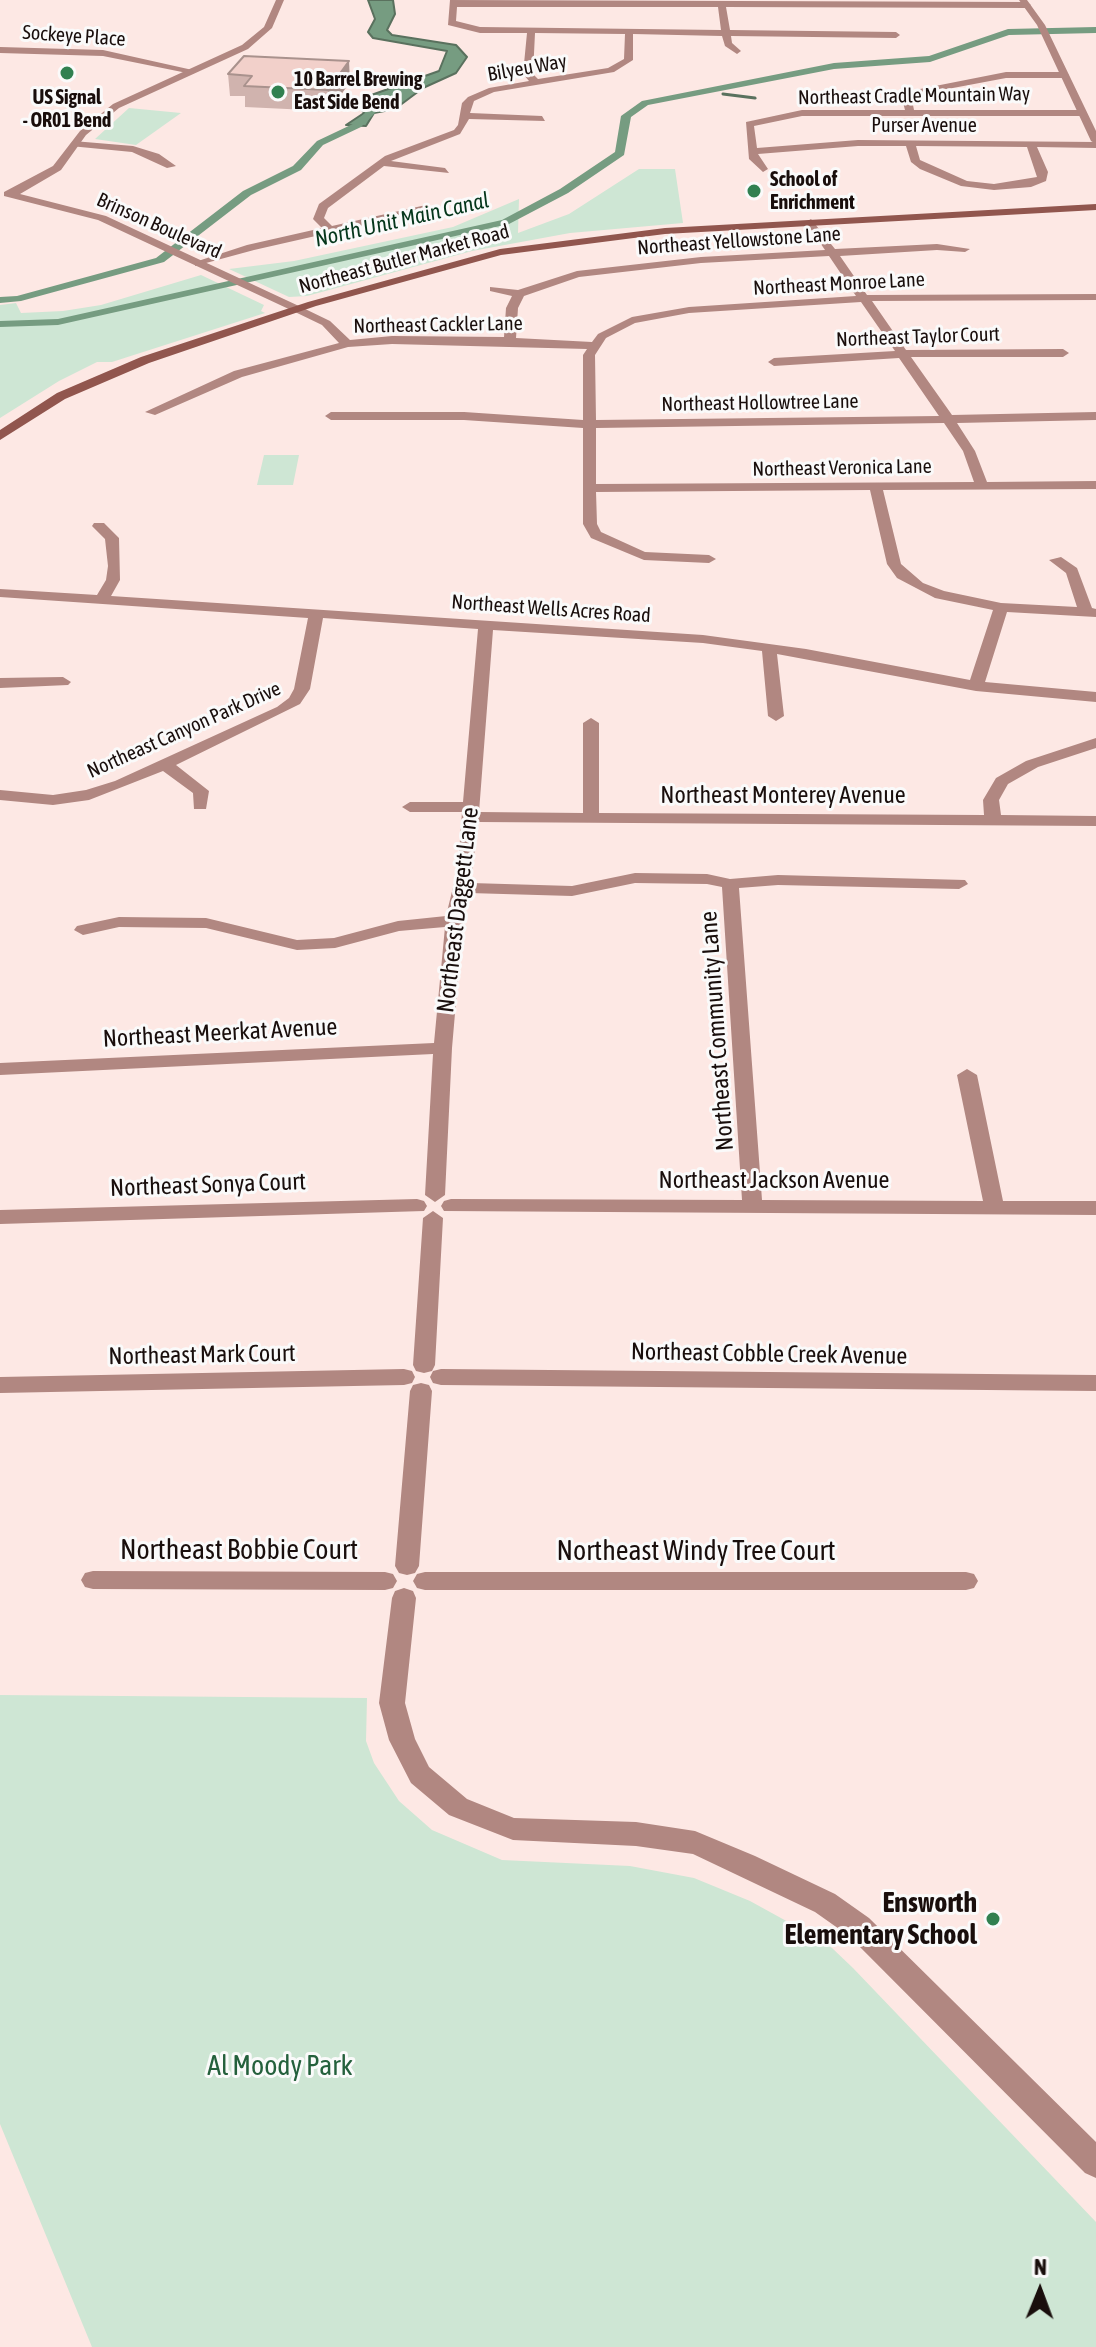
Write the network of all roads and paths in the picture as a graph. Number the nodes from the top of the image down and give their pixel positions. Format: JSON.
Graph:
{"nodes":[{"id":1,"x":280,"y":0,"type":"edge"},
{"id":2,"x":454,"y":2,"type":"edge"},
{"id":3,"x":1025,"y":2,"type":"edge"},
{"id":4,"x":721,"y":3,"type":"edge"},
{"id":5,"x":531,"y":33,"type":"junction"},
{"id":6,"x":629,"y":34,"type":"junction"},
{"id":7,"x":726,"y":34,"type":"junction"},
{"id":8,"x":896,"y":35,"type":"dead end"},
{"id":9,"x":0,"y":50,"type":"edge"},
{"id":10,"x":737,"y":51,"type":"dead end"},
{"id":11,"x":192,"y":71,"type":"junction"},
{"id":12,"x":1064,"y":75,"type":"junction"},
{"id":13,"x":537,"y":84,"type":"junction"},
{"id":14,"x":910,"y":112,"type":"junction"},
{"id":15,"x":1082,"y":113,"type":"junction"},
{"id":16,"x":465,"y":116,"type":"junction"},
{"id":17,"x":542,"y":119,"type":"dead end"},
{"id":18,"x":1096,"y":143,"type":"edge"},
{"id":19,"x":73,"y":144,"type":"junction"},
{"id":20,"x":910,"y":144,"type":"junction"},
{"id":21,"x":1031,"y":145,"type":"junction"},
{"id":22,"x":753,"y":151,"type":"junction"},
{"id":23,"x":382,"y":163,"type":"junction"},
{"id":24,"x":171,"y":166,"type":"dead end"},
{"id":25,"x":763,"y":169,"type":"dead end"},
{"id":26,"x":445,"y":171,"type":"dead end"},
{"id":27,"x":6,"y":194,"type":"edge"},
{"id":28,"x":1096,"y":204,"type":"edge"},
{"id":29,"x":426,"y":208,"type":"dead end"},
{"id":30,"x":811,"y":222,"type":"junction"},
{"id":31,"x":329,"y":229,"type":"junction"},
{"id":32,"x":965,"y":249,"type":"dead end"},
{"id":33,"x":832,"y":253,"type":"junction"},
{"id":34,"x":195,"y":262,"type":"junction"},
{"id":35,"x":494,"y":289,"type":"dead end"},
{"id":36,"x":519,"y":294,"type":"junction"},
{"id":37,"x":1096,"y":297,"type":"edge"},
{"id":38,"x":865,"y":299,"type":"junction"},
{"id":39,"x":297,"y":309,"type":"junction"},
{"id":40,"x":510,"y":341,"type":"junction"},
{"id":41,"x":347,"y":344,"type":"junction"},
{"id":42,"x":593,"y":346,"type":"junction"},
{"id":43,"x":1063,"y":353,"type":"dead end"},
{"id":44,"x":902,"y":354,"type":"junction"},
{"id":45,"x":774,"y":362,"type":"dead end"},
{"id":46,"x":429,"y":401,"type":"dead end"},
{"id":47,"x":151,"y":412,"type":"dead end"},
{"id":48,"x":331,"y":416,"type":"dead end"},
{"id":49,"x":426,"y":416,"type":"junction"},
{"id":50,"x":1096,"y":416,"type":"edge"},
{"id":51,"x":948,"y":419,"type":"junction"},
{"id":52,"x":588,"y":425,"type":"junction"},
{"id":53,"x":0,"y":436,"type":"edge"},
{"id":54,"x":1096,"y":485,"type":"edge"},
{"id":55,"x":876,"y":487,"type":"junction"},
{"id":56,"x":982,"y":487,"type":"junction"},
{"id":57,"x":588,"y":488,"type":"junction"},
{"id":58,"x":99,"y":526,"type":"dead end"},
{"id":59,"x":709,"y":559,"type":"dead end"},
{"id":60,"x":1056,"y":560,"type":"dead end"},
{"id":61,"x":0,"y":593,"type":"edge"},
{"id":62,"x":101,"y":600,"type":"junction"},
{"id":63,"x":1001,"y":607,"type":"junction"},
{"id":64,"x":1091,"y":613,"type":"edge"},
{"id":65,"x":316,"y":615,"type":"junction"},
{"id":66,"x":486,"y":625,"type":"junction"},
{"id":67,"x":769,"y":647,"type":"junction"},
{"id":68,"x":63,"y":682,"type":"dead end"},
{"id":69,"x":0,"y":683,"type":"edge"},
{"id":70,"x":976,"y":686,"type":"junction"},
{"id":71,"x":1096,"y":697,"type":"edge"},
{"id":72,"x":776,"y":716,"type":"dead end"},
{"id":73,"x":591,"y":723,"type":"dead end"},
{"id":74,"x":1096,"y":743,"type":"edge"},
{"id":75,"x":164,"y":764,"type":"junction"},
{"id":76,"x":0,"y":795,"type":"edge"},
{"id":77,"x":200,"y":806,"type":"dead end"},
{"id":78,"x":410,"y":807,"type":"dead end"},
{"id":79,"x":470,"y":812,"type":"junction"},
{"id":80,"x":591,"y":818,"type":"junction"},
{"id":81,"x":993,"y":820,"type":"junction"},
{"id":82,"x":1096,"y":821,"type":"edge"},
{"id":83,"x":730,"y":884,"type":"junction"},
{"id":84,"x":959,"y":884,"type":"dead end"},
{"id":85,"x":460,"y":888,"type":"junction"},
{"id":86,"x":454,"y":921,"type":"junction"},
{"id":87,"x":83,"y":930,"type":"dead end"},
{"id":88,"x":443,"y":1048,"type":"junction"},
{"id":89,"x":0,"y":1069,"type":"edge"},
{"id":90,"x":967,"y":1075,"type":"dead end"},
{"id":91,"x":752,"y":1205,"type":"junction"},
{"id":92,"x":434,"y":1206,"type":"junction"},
{"id":93,"x":994,"y":1207,"type":"junction"},
{"id":94,"x":1096,"y":1208,"type":"edge"},
{"id":95,"x":0,"y":1217,"type":"edge"},
{"id":96,"x":432,"y":1371,"type":"junction"},
{"id":97,"x":1096,"y":1383,"type":"edge"},
{"id":98,"x":412,"y":1384,"type":"junction"},
{"id":99,"x":0,"y":1385,"type":"edge"},
{"id":100,"x":93,"y":1580,"type":"dead end"},
{"id":101,"x":405,"y":1581,"type":"junction"},
{"id":102,"x":966,"y":1581,"type":"dead end"},
{"id":103,"x":1096,"y":2163,"type":"edge"}],
"edges":[{"from":1,"to":11,"type":"street"},
{"from":2,"to":4,"type":"street"},
{"from":2,"to":5,"type":"street"},
{"from":3,"to":4,"type":"street"},
{"from":3,"to":12,"type":"street"},
{"from":4,"to":7,"type":"street"},
{"from":5,"to":6,"type":"street"},
{"from":5,"to":13,"type":"street"},
{"from":6,"to":7,"type":"street"},
{"from":6,"to":13,"type":"street","name":"Bilyeu Way"},
{"from":7,"to":8,"type":"street"},
{"from":7,"to":10,"type":"street"},
{"from":9,"to":11,"type":"street","name":"Sockeye Place"},
{"from":11,"to":19,"type":"street"},
{"from":12,"to":14,"type":"street"},
{"from":12,"to":15,"type":"street"},
{"from":13,"to":16,"type":"street","name":"Bilyeu Way"},
{"from":14,"to":15,"type":"street","name":"Northeast Cradle Mountain Way"},
{"from":14,"to":22,"type":"street","name":"Northeast Cradle Mountain Way"},
{"from":15,"to":18,"type":"street"},
{"from":16,"to":17,"type":"street"},
{"from":16,"to":23,"type":"street","name":"Bilyeu Way"},
{"from":18,"to":21,"type":"street","name":"Purser Avenue"},
{"from":19,"to":24,"type":"street"},
{"from":19,"to":27,"type":"street"},
{"from":20,"to":21,"type":"street","name":"Purser Avenue"},
{"from":20,"to":21,"type":"street"},
{"from":20,"to":22,"type":"street","name":"Purser Avenue"},
{"from":22,"to":25,"type":"street"},
{"from":23,"to":26,"type":"street"},
{"from":23,"to":31,"type":"street","name":"Bilyeu Way"},
{"from":27,"to":34,"type":"street","name":"Brinson Boulevard"},
{"from":28,"to":30,"type":"main road","name":"Northeast Butler Market Road"},
{"from":29,"to":31,"type":"street"},
{"from":30,"to":33,"type":"street"},
{"from":30,"to":39,"type":"main road","name":"Northeast Butler Market Road"},
{"from":31,"to":34,"type":"street"},
{"from":32,"to":33,"type":"street","name":"Northeast Yellowstone Lane"},
{"from":33,"to":36,"type":"street","name":"Northeast Yellowstone Lane"},
{"from":33,"to":38,"type":"street"},
{"from":34,"to":39,"type":"street","name":"Brinson Boulevard"},
{"from":35,"to":36,"type":"street"},
{"from":36,"to":40,"type":"street"},
{"from":37,"to":38,"type":"street","name":"Northeast Monroe Lane"},
{"from":38,"to":42,"type":"street","name":"Northeast Monroe Lane"},
{"from":38,"to":44,"type":"street"},
{"from":39,"to":41,"type":"street","name":"Brinson Boulevard"},
{"from":39,"to":53,"type":"main road","name":"Northeast Butler Market Road"},
{"from":40,"to":41,"type":"street","name":"Northeast Cackler Lane"},
{"from":40,"to":42,"type":"street","name":"Northeast Cackler Lane"},
{"from":41,"to":47,"type":"street","name":"Northeast Cackler Lane"},
{"from":42,"to":52,"type":"street"},
{"from":43,"to":44,"type":"street","name":"Northeast Taylor Court"},
{"from":44,"to":45,"type":"street","name":"Northeast Taylor Court"},
{"from":44,"to":51,"type":"street"},
{"from":46,"to":49,"type":"street"},
{"from":48,"to":49,"type":"street","name":"Northeast Hollowtree Lane"},
{"from":49,"to":52,"type":"street","name":"Northeast Hollowtree Lane"},
{"from":50,"to":51,"type":"street","name":"Northeast Hollowtree Lane"},
{"from":51,"to":52,"type":"street","name":"Northeast Hollowtree Lane"},
{"from":51,"to":56,"type":"street"},
{"from":52,"to":57,"type":"street"},
{"from":54,"to":56,"type":"street","name":"Northeast Veronica Lane"},
{"from":55,"to":56,"type":"street","name":"Northeast Veronica Lane"},
{"from":55,"to":57,"type":"street","name":"Northeast Veronica Lane"},
{"from":55,"to":63,"type":"street"},
{"from":57,"to":59,"type":"street"},
{"from":58,"to":62,"type":"street"},
{"from":60,"to":64,"type":"street"},
{"from":61,"to":62,"type":"street","name":"Northeast Wells Acres Road"},
{"from":62,"to":65,"type":"street","name":"Northeast Wells Acres Road"},
{"from":63,"to":64,"type":"street"},
{"from":63,"to":70,"type":"street"},
{"from":65,"to":66,"type":"street","name":"Northeast Wells Acres Road"},
{"from":65,"to":75,"type":"street","name":"Northeast Canyon Park Drive"},
{"from":66,"to":67,"type":"street","name":"Northeast Wells Acres Road"},
{"from":66,"to":79,"type":"street","name":"Northeast Daggett Lane"},
{"from":67,"to":70,"type":"street","name":"Northeast Wells Acres Road"},
{"from":67,"to":72,"type":"street"},
{"from":68,"to":69,"type":"street"},
{"from":70,"to":71,"type":"street","name":"Northeast Wells Acres Road"},
{"from":73,"to":80,"type":"street"},
{"from":74,"to":81,"type":"street"},
{"from":75,"to":76,"type":"street","name":"Northeast Canyon Park Drive"},
{"from":75,"to":77,"type":"street"},
{"from":78,"to":79,"type":"street","name":"Northeast Monterey Avenue"},
{"from":79,"to":80,"type":"street","name":"Northeast Monterey Avenue"},
{"from":79,"to":85,"type":"street","name":"Northeast Daggett Lane"},
{"from":80,"to":81,"type":"street","name":"Northeast Monterey Avenue"},
{"from":81,"to":82,"type":"street","name":"Northeast Monterey Avenue"},
{"from":83,"to":84,"type":"street"},
{"from":83,"to":85,"type":"street","name":"Northeast Community Lane"},
{"from":83,"to":91,"type":"street","name":"Northeast Community Lane"},
{"from":85,"to":86,"type":"street","name":"Northeast Daggett Lane"},
{"from":86,"to":87,"type":"street"},
{"from":86,"to":88,"type":"street","name":"Northeast Daggett Lane"},
{"from":88,"to":89,"type":"street","name":"Northeast Meerkat Avenue"},
{"from":88,"to":92,"type":"street","name":"Northeast Daggett Lane"},
{"from":90,"to":93,"type":"street"},
{"from":91,"to":92,"type":"street","name":"Northeast Jackson Avenue"},
{"from":91,"to":93,"type":"street","name":"Northeast Jackson Avenue"},
{"from":92,"to":95,"type":"street","name":"Northeast Sonya Court"},
{"from":92,"to":96,"type":"street","name":"Northeast Daggett Lane"},
{"from":93,"to":94,"type":"street","name":"Northeast Jackson Avenue"},
{"from":96,"to":97,"type":"street","name":"Northeast Cobble Creek Avenue"},
{"from":96,"to":98,"type":"street"},
{"from":98,"to":99,"type":"street","name":"Northeast Mark Court"},
{"from":98,"to":101,"type":"street"},
{"from":100,"to":101,"type":"street","name":"Northeast Bobbie Court"},
{"from":101,"to":102,"type":"street","name":"Northeast Windy Tree Court"},
{"from":101,"to":103,"type":"street"}]}
